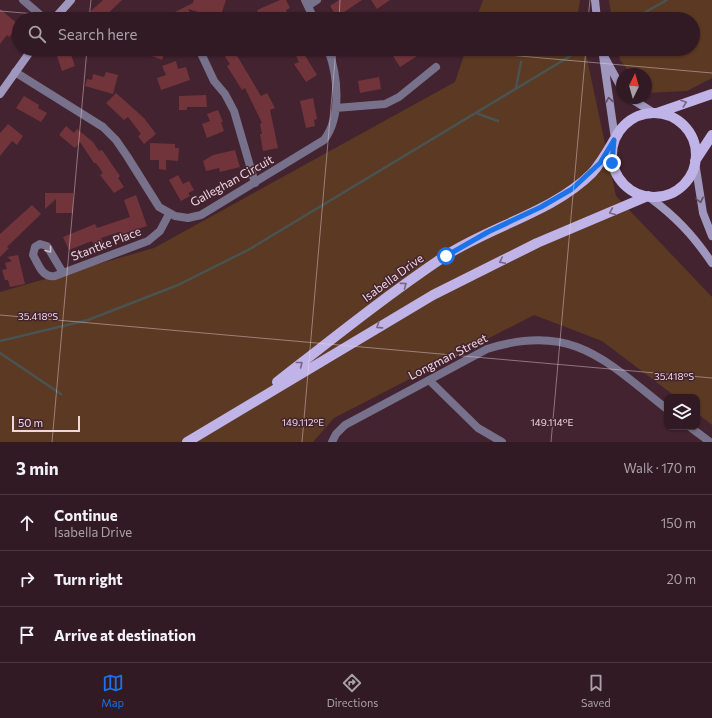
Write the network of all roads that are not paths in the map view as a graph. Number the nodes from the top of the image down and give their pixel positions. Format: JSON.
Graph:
{"nodes":[{"id":1,"x":23,"y":0,"type":"edge"},
{"id":2,"x":71,"y":0,"type":"edge"},
{"id":3,"x":317,"y":0,"type":"edge"},
{"id":4,"x":595,"y":0,"type":"edge"},
{"id":5,"x":306,"y":3,"type":"edge"},
{"id":6,"x":37,"y":12,"type":"edge"},
{"id":7,"x":60,"y":12,"type":"edge"},
{"id":8,"x":310,"y":12,"type":"edge"},
{"id":9,"x":596,"y":12,"type":"edge"},
{"id":10,"x":27,"y":56,"type":"edge"},
{"id":11,"x":202,"y":56,"type":"edge"},
{"id":12,"x":329,"y":56,"type":"edge"},
{"id":13,"x":603,"y":56,"type":"edge"},
{"id":14,"x":605,"y":56,"type":"edge"},
{"id":15,"x":436,"y":67,"type":"dead end"},
{"id":16,"x":15,"y":72,"type":"junction"},
{"id":17,"x":616,"y":77,"type":"edge"},
{"id":18,"x":0,"y":94,"type":"edge"},
{"id":19,"x":712,"y":94,"type":"edge"},
{"id":20,"x":640,"y":104,"type":"edge"},
{"id":21,"x":336,"y":108,"type":"junction"},
{"id":22,"x":655,"y":113,"type":"junction"},
{"id":23,"x":712,"y":135,"type":"edge"},
{"id":24,"x":615,"y":140,"type":"junction"},
{"id":25,"x":695,"y":162,"type":"junction"},
{"id":26,"x":256,"y":183,"type":"junction"},
{"id":27,"x":648,"y":197,"type":"junction"},
{"id":28,"x":169,"y":214,"type":"junction"},
{"id":29,"x":712,"y":236,"type":"edge"},
{"id":30,"x":712,"y":264,"type":"edge"},
{"id":31,"x":63,"y":273,"type":"dead end"},
{"id":32,"x":429,"y":380,"type":"junction"},
{"id":33,"x":248,"y":405,"type":"junction"},
{"id":34,"x":664,"y":407,"type":"edge"},
{"id":35,"x":694,"y":430,"type":"edge"},
{"id":36,"x":187,"y":442,"type":"edge"},
{"id":37,"x":332,"y":442,"type":"edge"},
{"id":38,"x":502,"y":442,"type":"edge"},
{"id":39,"x":710,"y":442,"type":"edge"}],
"edges":[{"from":1,"to":6,"type":"street"},
{"from":2,"to":7,"type":"street"},
{"from":3,"to":5,"type":"street"},
{"from":4,"to":9,"type":"street"},
{"from":5,"to":8,"type":"street"},
{"from":10,"to":16,"type":"street"},
{"from":11,"to":26,"type":"street"},
{"from":12,"to":21,"type":"street","name":"Galleghan Circuit"},
{"from":24,"to":13,"type":"street","one_way":true},
{"from":14,"to":17,"type":"street"},
{"from":15,"to":21,"type":"street"},
{"from":16,"to":18,"type":"street"},
{"from":16,"to":28,"type":"street","name":"Galleghan Circuit"},
{"from":22,"to":19,"type":"main road","one_way":true},
{"from":20,"to":22,"type":"street"},
{"from":21,"to":26,"type":"street","name":"Galleghan Circuit"},
{"from":22,"to":24,"type":"main road"},
{"from":22,"to":25,"type":"main road"},
{"from":23,"to":25,"type":"main road"},
{"from":24,"to":27,"type":"main road"},
{"from":33,"to":24,"type":"main road","name":"Isabella Drive","one_way":true},
{"from":25,"to":27,"type":"main road"},
{"from":25,"to":29,"type":"street","one_way":true},
{"from":26,"to":28,"type":"street","name":"Galleghan Circuit"},
{"from":27,"to":30,"type":"street"},
{"from":27,"to":33,"type":"main road","name":"Isabella Drive","one_way":true},
{"from":28,"to":31,"type":"street","name":"Stantke Place"},
{"from":32,"to":34,"type":"street","name":"Longman Street"},
{"from":32,"to":37,"type":"street","name":"Longman Street"},
{"from":32,"to":38,"type":"street"},
{"from":33,"to":36,"type":"main road","name":"Isabella Drive"},
{"from":35,"to":39,"type":"street"}]}
